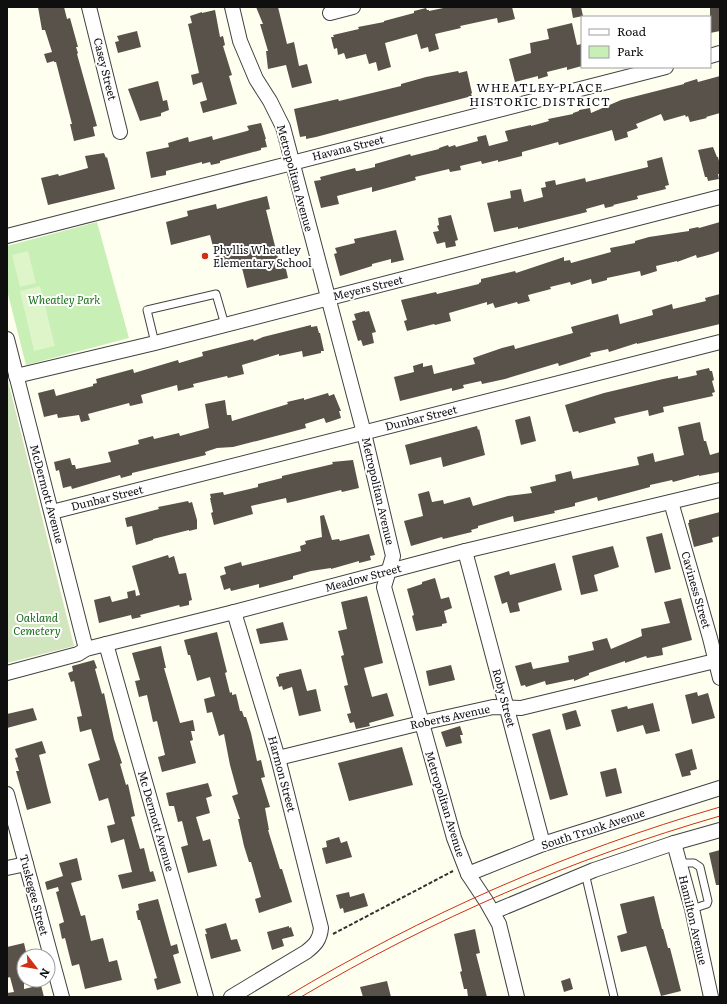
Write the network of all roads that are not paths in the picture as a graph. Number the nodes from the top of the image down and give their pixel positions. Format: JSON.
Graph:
{"nodes":[{"id":1,"x":89,"y":7,"type":"edge"},
{"id":2,"x":232,"y":7,"type":"edge"},
{"id":3,"x":353,"y":7,"type":"edge"},
{"id":4,"x":330,"y":13,"type":"dead end"},
{"id":5,"x":662,"y":68,"type":"edge"},
{"id":6,"x":120,"y":132,"type":"dead end"},
{"id":7,"x":292,"y":162,"type":"junction"},
{"id":8,"x":720,"y":197,"type":"edge"},
{"id":9,"x":7,"y":236,"type":"edge"},
{"id":10,"x":328,"y":298,"type":"junction"},
{"id":11,"x":225,"y":325,"type":"junction"},
{"id":12,"x":7,"y":339,"type":"edge"},
{"id":13,"x":720,"y":342,"type":"edge"},
{"id":14,"x":155,"y":343,"type":"junction"},
{"id":15,"x":16,"y":376,"type":"junction"},
{"id":16,"x":364,"y":433,"type":"junction"},
{"id":17,"x":720,"y":490,"type":"edge"},
{"id":18,"x":671,"y":502,"type":"junction"},
{"id":19,"x":52,"y":512,"type":"junction"},
{"id":20,"x":465,"y":551,"type":"junction"},
{"id":21,"x":389,"y":571,"type":"junction"},
{"id":22,"x":234,"y":612,"type":"junction"},
{"id":23,"x":715,"y":637,"type":"edge"},
{"id":24,"x":106,"y":644,"type":"junction"},
{"id":25,"x":86,"y":649,"type":"junction"},
{"id":26,"x":716,"y":661,"type":"junction"},
{"id":27,"x":7,"y":672,"type":"edge"},
{"id":28,"x":720,"y":678,"type":"edge"},
{"id":29,"x":507,"y":707,"type":"junction"},
{"id":30,"x":421,"y":723,"type":"junction"},
{"id":31,"x":278,"y":758,"type":"junction"},
{"id":32,"x":720,"y":788,"type":"edge"},
{"id":33,"x":7,"y":794,"type":"edge"},
{"id":34,"x":720,"y":830,"type":"edge"},
{"id":35,"x":674,"y":843,"type":"junction"},
{"id":36,"x":543,"y":844,"type":"junction"},
{"id":37,"x":26,"y":864,"type":"junction"},
{"id":38,"x":7,"y":868,"type":"edge"},
{"id":39,"x":585,"y":873,"type":"junction"},
{"id":40,"x":468,"y":874,"type":"junction"},
{"id":41,"x":493,"y":912,"type":"junction"},
{"id":42,"x":720,"y":995,"type":"edge"},
{"id":43,"x":62,"y":997,"type":"edge"},
{"id":44,"x":206,"y":997,"type":"edge"},
{"id":45,"x":231,"y":997,"type":"edge"},
{"id":46,"x":517,"y":997,"type":"edge"},
{"id":47,"x":614,"y":997,"type":"edge"},
{"id":48,"x":712,"y":997,"type":"edge"}],
"edges":[{"from":1,"to":6,"type":"street","name":"Casey Street"},
{"from":2,"to":7,"type":"street","name":"Metropolitan Avenue"},
{"from":3,"to":4,"type":"street"},
{"from":5,"to":7,"type":"street","name":"Havana Street"},
{"from":7,"to":9,"type":"street","name":"Havana Street"},
{"from":7,"to":10,"type":"street","name":"Metropolitan Avenue"},
{"from":8,"to":10,"type":"street","name":"Meyers Street"},
{"from":10,"to":11,"type":"street","name":"Meyers Street"},
{"from":10,"to":16,"type":"street","name":"Metropolitan Avenue"},
{"from":11,"to":14,"type":"street","name":"Meyers Street"},
{"from":11,"to":14,"type":"lane"},
{"from":12,"to":15,"type":"street","name":"McDermott Avenue"},
{"from":13,"to":16,"type":"street","name":"Dunbar Street"},
{"from":14,"to":15,"type":"street","name":"Meyers Street"},
{"from":15,"to":19,"type":"street","name":"McDermott Avenue"},
{"from":16,"to":19,"type":"street","name":"Dunbar Street"},
{"from":16,"to":21,"type":"street","name":"Metropolitan Avenue"},
{"from":17,"to":18,"type":"street","name":"Meadow Street"},
{"from":18,"to":20,"type":"street","name":"Meadow Street"},
{"from":18,"to":23,"type":"street","name":"Caviness Street"},
{"from":19,"to":25,"type":"street","name":"McDermott Avenue"},
{"from":20,"to":21,"type":"street","name":"Meadow Street"},
{"from":20,"to":29,"type":"street","name":"Roby Street"},
{"from":21,"to":22,"type":"street","name":"Meadow Street"},
{"from":21,"to":30,"type":"street","name":"Metropolitan Avenue"},
{"from":22,"to":24,"type":"street","name":"Meadow Street"},
{"from":22,"to":31,"type":"street","name":"Harmon Street"},
{"from":23,"to":26,"type":"street","name":"Caviness Street"},
{"from":24,"to":25,"type":"street","name":"Meadow Street"},
{"from":24,"to":44,"type":"street","name":"Mc Dermott Avenue"},
{"from":25,"to":27,"type":"street","name":"Meadow Street"},
{"from":26,"to":28,"type":"street","name":"Caviness Street"},
{"from":26,"to":29,"type":"street","name":"Roberts Avenue"},
{"from":29,"to":30,"type":"street","name":"Roberts Avenue"},
{"from":29,"to":36,"type":"street","name":"Roby Street"},
{"from":30,"to":31,"type":"street","name":"Roberts Avenue"},
{"from":30,"to":40,"type":"street","name":"Metropolitan Avenue"},
{"from":31,"to":45,"type":"street","name":"Harmon Street"},
{"from":32,"to":36,"type":"street","name":"South Trunk Avenue"},
{"from":33,"to":37,"type":"street","name":"Tuskegee Street"},
{"from":34,"to":35,"type":"street"},
{"from":35,"to":39,"type":"street"},
{"from":35,"to":48,"type":"street","name":"Hamilton Avenue"},
{"from":36,"to":40,"type":"street","name":"South Trunk Avenue"},
{"from":37,"to":38,"type":"street"},
{"from":37,"to":43,"type":"street","name":"Tuskegee Street"},
{"from":39,"to":41,"type":"street"},
{"from":39,"to":47,"type":"lane"},
{"from":40,"to":41,"type":"street","name":"Metropolitan Avenue"},
{"from":41,"to":46,"type":"street","name":"Metropolitan Avenue"},
{"from":42,"to":48,"type":"street"}]}
